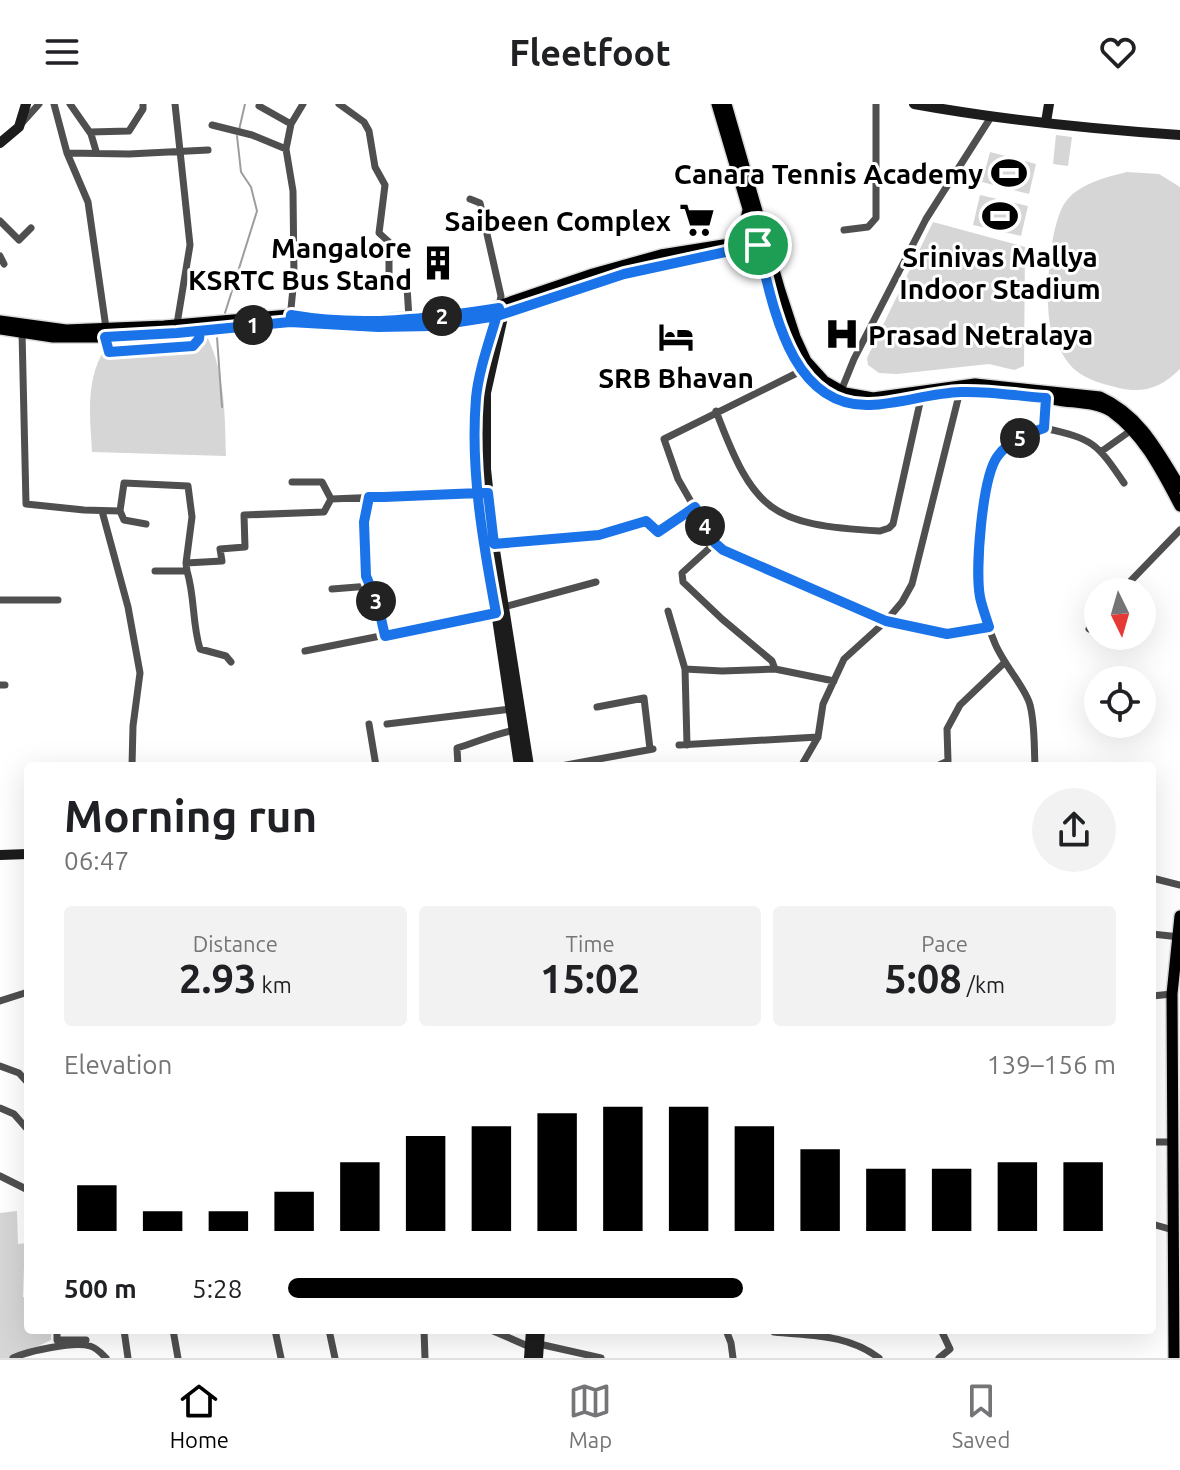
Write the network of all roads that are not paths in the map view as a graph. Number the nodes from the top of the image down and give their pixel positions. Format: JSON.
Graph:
{"nodes":[{"id":1,"x":26,"y":104,"type":"edge"},
{"id":2,"x":39,"y":104,"type":"edge"},
{"id":3,"x":54,"y":104,"type":"edge"},
{"id":4,"x":70,"y":104,"type":"edge"},
{"id":5,"x":143,"y":104,"type":"edge"},
{"id":6,"x":175,"y":104,"type":"edge"},
{"id":7,"x":303,"y":104,"type":"edge"},
{"id":8,"x":339,"y":104,"type":"edge"},
{"id":9,"x":717,"y":104,"type":"edge"},
{"id":10,"x":726,"y":104,"type":"edge"},
{"id":11,"x":876,"y":104,"type":"edge"},
{"id":12,"x":914,"y":104,"type":"edge"},
{"id":13,"x":1049,"y":104,"type":"edge"},
{"id":14,"x":259,"y":106,"type":"dead end"},
{"id":15,"x":931,"y":106,"type":"edge"},
{"id":16,"x":991,"y":117,"type":"junction"},
{"id":17,"x":1046,"y":122,"type":"junction"},
{"id":18,"x":291,"y":124,"type":"junction"},
{"id":19,"x":212,"y":125,"type":"dead end"},
{"id":20,"x":19,"y":127,"type":"junction"},
{"id":21,"x":90,"y":132,"type":"junction"},
{"id":22,"x":1180,"y":135,"type":"edge"},
{"id":23,"x":0,"y":143,"type":"edge"},
{"id":24,"x":286,"y":149,"type":"junction"},
{"id":25,"x":208,"y":150,"type":"dead end"},
{"id":26,"x":96,"y":151,"type":"junction"},
{"id":27,"x":180,"y":152,"type":"junction"},
{"id":28,"x":67,"y":153,"type":"junction"},
{"id":29,"x":470,"y":199,"type":"dead end"},
{"id":30,"x":748,"y":209,"type":"junction"},
{"id":31,"x":0,"y":221,"type":"edge"},
{"id":32,"x":31,"y":228,"type":"dead end"},
{"id":33,"x":8,"y":230,"type":"junction"},
{"id":34,"x":844,"y":230,"type":"dead end"},
{"id":35,"x":0,"y":238,"type":"edge"},
{"id":36,"x":762,"y":240,"type":"junction"},
{"id":37,"x":734,"y":247,"type":"junction"},
{"id":38,"x":766,"y":274,"type":"junction"},
{"id":39,"x":501,"y":308,"type":"junction"},
{"id":40,"x":290,"y":318,"type":"junction"},
{"id":41,"x":409,"y":318,"type":"junction"},
{"id":42,"x":0,"y":321,"type":"edge"},
{"id":43,"x":177,"y":324,"type":"junction"},
{"id":44,"x":0,"y":329,"type":"edge"},
{"id":45,"x":22,"y":332,"type":"junction"},
{"id":46,"x":106,"y":332,"type":"junction"},
{"id":47,"x":801,"y":371,"type":"junction"},
{"id":48,"x":961,"y":388,"type":"junction"},
{"id":49,"x":841,"y":391,"type":"junction"},
{"id":50,"x":921,"y":398,"type":"junction"},
{"id":51,"x":1046,"y":398,"type":"junction"},
{"id":52,"x":716,"y":411,"type":"junction"},
{"id":53,"x":1136,"y":427,"type":"junction"},
{"id":54,"x":1044,"y":428,"type":"junction"},
{"id":55,"x":1102,"y":451,"type":"junction"},
{"id":56,"x":292,"y":482,"type":"dead end"},
{"id":57,"x":1124,"y":483,"type":"dead end"},
{"id":58,"x":1180,"y":487,"type":"edge"},
{"id":59,"x":484,"y":493,"type":"junction"},
{"id":60,"x":369,"y":497,"type":"junction"},
{"id":61,"x":331,"y":499,"type":"junction"},
{"id":62,"x":1180,"y":506,"type":"edge"},
{"id":63,"x":695,"y":507,"type":"junction"},
{"id":64,"x":102,"y":511,"type":"junction"},
{"id":65,"x":120,"y":511,"type":"junction"},
{"id":66,"x":146,"y":524,"type":"dead end"},
{"id":67,"x":1180,"y":530,"type":"edge"},
{"id":68,"x":715,"y":543,"type":"junction"},
{"id":69,"x":494,"y":544,"type":"junction"},
{"id":70,"x":186,"y":567,"type":"junction"},
{"id":71,"x":155,"y":571,"type":"dead end"},
{"id":72,"x":1134,"y":578,"type":"edge"},
{"id":73,"x":596,"y":582,"type":"dead end"},
{"id":74,"x":370,"y":586,"type":"junction"},
{"id":75,"x":332,"y":589,"type":"dead end"},
{"id":76,"x":0,"y":600,"type":"edge"},
{"id":77,"x":58,"y":600,"type":"dead end"},
{"id":78,"x":500,"y":610,"type":"junction"},
{"id":79,"x":668,"y":611,"type":"dead end"},
{"id":80,"x":886,"y":621,"type":"junction"},
{"id":81,"x":989,"y":627,"type":"junction"},
{"id":82,"x":385,"y":636,"type":"junction"},
{"id":83,"x":305,"y":651,"type":"dead end"},
{"id":84,"x":231,"y":662,"type":"dead end"},
{"id":85,"x":1003,"y":664,"type":"junction"},
{"id":86,"x":685,"y":669,"type":"junction"},
{"id":87,"x":775,"y":669,"type":"junction"},
{"id":88,"x":834,"y":681,"type":"junction"},
{"id":89,"x":597,"y":707,"type":"dead end"},
{"id":90,"x":511,"y":709,"type":"junction"},
{"id":91,"x":369,"y":724,"type":"dead end"},
{"id":92,"x":387,"y":724,"type":"dead end"},
{"id":93,"x":515,"y":730,"type":"junction"},
{"id":94,"x":818,"y":737,"type":"junction"},
{"id":95,"x":132,"y":762,"type":"edge"},
{"id":96,"x":375,"y":762,"type":"edge"},
{"id":97,"x":458,"y":762,"type":"edge"},
{"id":98,"x":519,"y":762,"type":"edge"},
{"id":99,"x":528,"y":762,"type":"edge"},
{"id":100,"x":583,"y":762,"type":"edge"},
{"id":101,"x":806,"y":762,"type":"edge"},
{"id":102,"x":946,"y":762,"type":"edge"},
{"id":103,"x":1035,"y":762,"type":"edge"},
{"id":104,"x":24,"y":854,"type":"edge"},
{"id":105,"x":0,"y":855,"type":"edge"},
{"id":106,"x":1156,"y":879,"type":"edge"},
{"id":107,"x":1180,"y":885,"type":"edge"},
{"id":108,"x":1180,"y":916,"type":"edge"},
{"id":109,"x":1156,"y":934,"type":"edge"},
{"id":110,"x":1178,"y":937,"type":"edge"},
{"id":111,"x":24,"y":993,"type":"edge"},
{"id":112,"x":1172,"y":994,"type":"junction"},
{"id":113,"x":1156,"y":996,"type":"edge"},
{"id":114,"x":0,"y":1001,"type":"edge"},
{"id":115,"x":0,"y":1066,"type":"edge"},
{"id":116,"x":24,"y":1079,"type":"edge"},
{"id":117,"x":0,"y":1108,"type":"edge"},
{"id":118,"x":24,"y":1125,"type":"edge"},
{"id":119,"x":1156,"y":1142,"type":"edge"},
{"id":120,"x":1174,"y":1142,"type":"junction"},
{"id":121,"x":0,"y":1176,"type":"edge"},
{"id":122,"x":24,"y":1188,"type":"edge"},
{"id":123,"x":1176,"y":1200,"type":"edge"},
{"id":124,"x":1156,"y":1225,"type":"edge"},
{"id":125,"x":1173,"y":1230,"type":"junction"},
{"id":126,"x":57,"y":1334,"type":"edge"},
{"id":127,"x":86,"y":1334,"type":"edge"},
{"id":128,"x":125,"y":1334,"type":"edge"},
{"id":129,"x":174,"y":1334,"type":"edge"},
{"id":130,"x":276,"y":1334,"type":"edge"},
{"id":131,"x":330,"y":1334,"type":"edge"},
{"id":132,"x":424,"y":1334,"type":"edge"},
{"id":133,"x":499,"y":1334,"type":"edge"},
{"id":134,"x":728,"y":1334,"type":"edge"},
{"id":135,"x":792,"y":1334,"type":"edge"},
{"id":136,"x":943,"y":1334,"type":"edge"},
{"id":137,"x":86,"y":1343,"type":"junction"},
{"id":138,"x":950,"y":1349,"type":"junction"},
{"id":139,"x":533,"y":1350,"type":"edge"},
{"id":140,"x":13,"y":1358,"type":"edge"},
{"id":141,"x":106,"y":1358,"type":"edge"},
{"id":142,"x":128,"y":1358,"type":"edge"},
{"id":143,"x":178,"y":1358,"type":"edge"},
{"id":144,"x":281,"y":1358,"type":"edge"},
{"id":145,"x":335,"y":1358,"type":"edge"},
{"id":146,"x":425,"y":1358,"type":"edge"},
{"id":147,"x":538,"y":1358,"type":"edge"},
{"id":148,"x":601,"y":1358,"type":"edge"},
{"id":149,"x":733,"y":1358,"type":"edge"},
{"id":150,"x":879,"y":1358,"type":"edge"},
{"id":151,"x":939,"y":1358,"type":"edge"},
{"id":152,"x":955,"y":1358,"type":"edge"},
{"id":153,"x":1174,"y":1358,"type":"edge"}],
"edges":[{"from":1,"to":20,"type":"main road"},
{"from":2,"to":20,"type":"street"},
{"from":3,"to":28,"type":"street"},
{"from":4,"to":21,"type":"street"},
{"from":5,"to":21,"type":"street"},
{"from":6,"to":27,"type":"street"},
{"from":7,"to":18,"type":"street"},
{"from":8,"to":41,"type":"street"},
{"from":9,"to":30,"type":"main road"},
{"from":10,"to":36,"type":"main road"},
{"from":11,"to":34,"type":"street"},
{"from":12,"to":15,"type":"main road"},
{"from":13,"to":17,"type":"main road"},
{"from":14,"to":18,"type":"street"},
{"from":15,"to":16,"type":"main road"},
{"from":16,"to":17,"type":"main road"},
{"from":16,"to":49,"type":"street"},
{"from":17,"to":22,"type":"main road"},
{"from":18,"to":24,"type":"street"},
{"from":19,"to":24,"type":"street"},
{"from":20,"to":23,"type":"main road"},
{"from":21,"to":26,"type":"street"},
{"from":24,"to":40,"type":"street"},
{"from":25,"to":27,"type":"street"},
{"from":26,"to":27,"type":"street"},
{"from":26,"to":28,"type":"street"},
{"from":27,"to":43,"type":"street"},
{"from":28,"to":46,"type":"street"},
{"from":29,"to":39,"type":"street"},
{"from":30,"to":36,"type":"main road"},
{"from":30,"to":37,"type":"main road"},
{"from":31,"to":33,"type":"street"},
{"from":32,"to":33,"type":"street"},
{"from":33,"to":35,"type":"street"},
{"from":36,"to":37,"type":"main road"},
{"from":36,"to":38,"type":"main road"},
{"from":36,"to":49,"type":"main road"},
{"from":37,"to":38,"type":"main road"},
{"from":37,"to":39,"type":"main road"},
{"from":38,"to":47,"type":"main road"},
{"from":39,"to":40,"type":"main road"},
{"from":39,"to":41,"type":"main road"},
{"from":39,"to":59,"type":"main road"},
{"from":40,"to":41,"type":"main road"},
{"from":40,"to":43,"type":"main road"},
{"from":40,"to":46,"type":"main road"},
{"from":42,"to":46,"type":"main road"},
{"from":43,"to":46,"type":"main road"},
{"from":44,"to":45,"type":"main road"},
{"from":45,"to":46,"type":"main road"},
{"from":45,"to":64,"type":"street"},
{"from":47,"to":50,"type":"main road"},
{"from":47,"to":52,"type":"street"},
{"from":48,"to":49,"type":"main road"},
{"from":48,"to":50,"type":"main road"},
{"from":48,"to":51,"type":"main road"},
{"from":48,"to":53,"type":"main road"},
{"from":48,"to":80,"type":"street"},
{"from":50,"to":52,"type":"street"},
{"from":51,"to":53,"type":"main road"},
{"from":51,"to":54,"type":"street"},
{"from":52,"to":63,"type":"street"},
{"from":53,"to":55,"type":"street"},
{"from":53,"to":58,"type":"main road"},
{"from":53,"to":62,"type":"main road"},
{"from":54,"to":55,"type":"street"},
{"from":54,"to":81,"type":"street"},
{"from":55,"to":57,"type":"street"},
{"from":56,"to":61,"type":"street"},
{"from":59,"to":60,"type":"street"},
{"from":59,"to":69,"type":"main road"},
{"from":59,"to":78,"type":"main road"},
{"from":60,"to":61,"type":"street"},
{"from":60,"to":74,"type":"street"},
{"from":61,"to":70,"type":"street"},
{"from":63,"to":68,"type":"street"},
{"from":63,"to":69,"type":"street"},
{"from":64,"to":65,"type":"street"},
{"from":64,"to":95,"type":"street"},
{"from":65,"to":66,"type":"street"},
{"from":65,"to":70,"type":"street"},
{"from":67,"to":72,"type":"street"},
{"from":68,"to":80,"type":"street"},
{"from":68,"to":87,"type":"street"},
{"from":69,"to":78,"type":"main road"},
{"from":70,"to":71,"type":"street"},
{"from":70,"to":84,"type":"street"},
{"from":73,"to":78,"type":"street"},
{"from":74,"to":75,"type":"street"},
{"from":74,"to":82,"type":"street"},
{"from":76,"to":77,"type":"street"},
{"from":78,"to":82,"type":"street"},
{"from":78,"to":90,"type":"main road"},
{"from":78,"to":99,"type":"main road"},
{"from":79,"to":86,"type":"street"},
{"from":80,"to":81,"type":"street"},
{"from":80,"to":88,"type":"street"},
{"from":81,"to":85,"type":"street"},
{"from":82,"to":83,"type":"street"},
{"from":85,"to":102,"type":"street"},
{"from":85,"to":103,"type":"street"},
{"from":86,"to":87,"type":"street"},
{"from":86,"to":94,"type":"street"},
{"from":87,"to":88,"type":"street"},
{"from":88,"to":94,"type":"street"},
{"from":89,"to":100,"type":"street"},
{"from":90,"to":92,"type":"street"},
{"from":90,"to":93,"type":"main road"},
{"from":91,"to":96,"type":"street"},
{"from":93,"to":97,"type":"street"},
{"from":93,"to":98,"type":"main road"},
{"from":94,"to":101,"type":"street"},
{"from":104,"to":105,"type":"main road"},
{"from":106,"to":107,"type":"street"},
{"from":108,"to":110,"type":"main road"},
{"from":109,"to":110,"type":"street"},
{"from":110,"to":112,"type":"main road"},
{"from":111,"to":114,"type":"street"},
{"from":112,"to":113,"type":"street"},
{"from":112,"to":120,"type":"main road"},
{"from":115,"to":116,"type":"street"},
{"from":117,"to":118,"type":"street"},
{"from":119,"to":120,"type":"street"},
{"from":120,"to":123,"type":"main road"},
{"from":121,"to":122,"type":"street"},
{"from":123,"to":125,"type":"main road"},
{"from":124,"to":125,"type":"street"},
{"from":125,"to":153,"type":"main road"},
{"from":126,"to":137,"type":"street"},
{"from":127,"to":137,"type":"street"},
{"from":128,"to":142,"type":"street"},
{"from":129,"to":143,"type":"street"},
{"from":130,"to":144,"type":"street"},
{"from":131,"to":145,"type":"street"},
{"from":132,"to":146,"type":"street"},
{"from":133,"to":139,"type":"street"},
{"from":134,"to":149,"type":"street"},
{"from":135,"to":150,"type":"street"},
{"from":136,"to":138,"type":"street"},
{"from":137,"to":140,"type":"street"},
{"from":137,"to":141,"type":"street"},
{"from":138,"to":151,"type":"street"},
{"from":138,"to":152,"type":"street"},
{"from":139,"to":147,"type":"main road"},
{"from":139,"to":148,"type":"street"}]}
